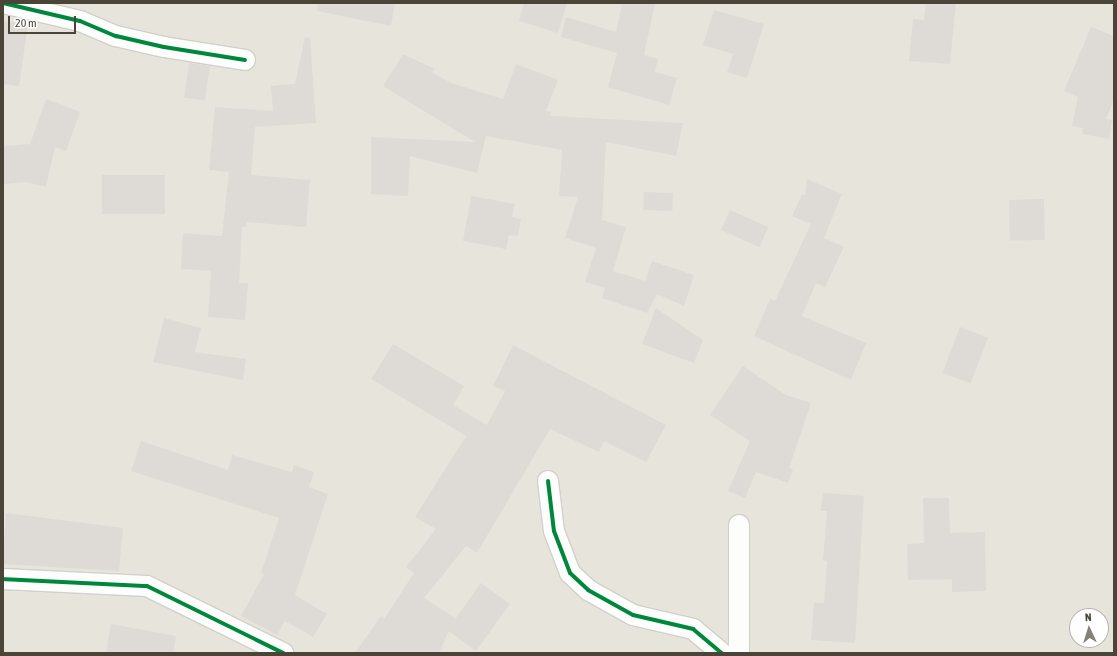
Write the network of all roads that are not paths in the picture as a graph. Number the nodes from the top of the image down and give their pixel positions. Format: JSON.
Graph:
{"nodes":[{"id":1,"x":3,"y":3,"type":"edge"},
{"id":2,"x":245,"y":60,"type":"dead end"},
{"id":3,"x":548,"y":481,"type":"dead end"},
{"id":4,"x":739,"y":525,"type":"dead end"},
{"id":5,"x":3,"y":579,"type":"edge"},
{"id":6,"x":283,"y":653,"type":"edge"},
{"id":7,"x":722,"y":653,"type":"edge"},
{"id":8,"x":739,"y":653,"type":"edge"}],
"edges":[{"from":1,"to":2,"type":"street"},
{"from":3,"to":7,"type":"street"},
{"from":4,"to":8,"type":"street"},
{"from":5,"to":6,"type":"street"}]}
